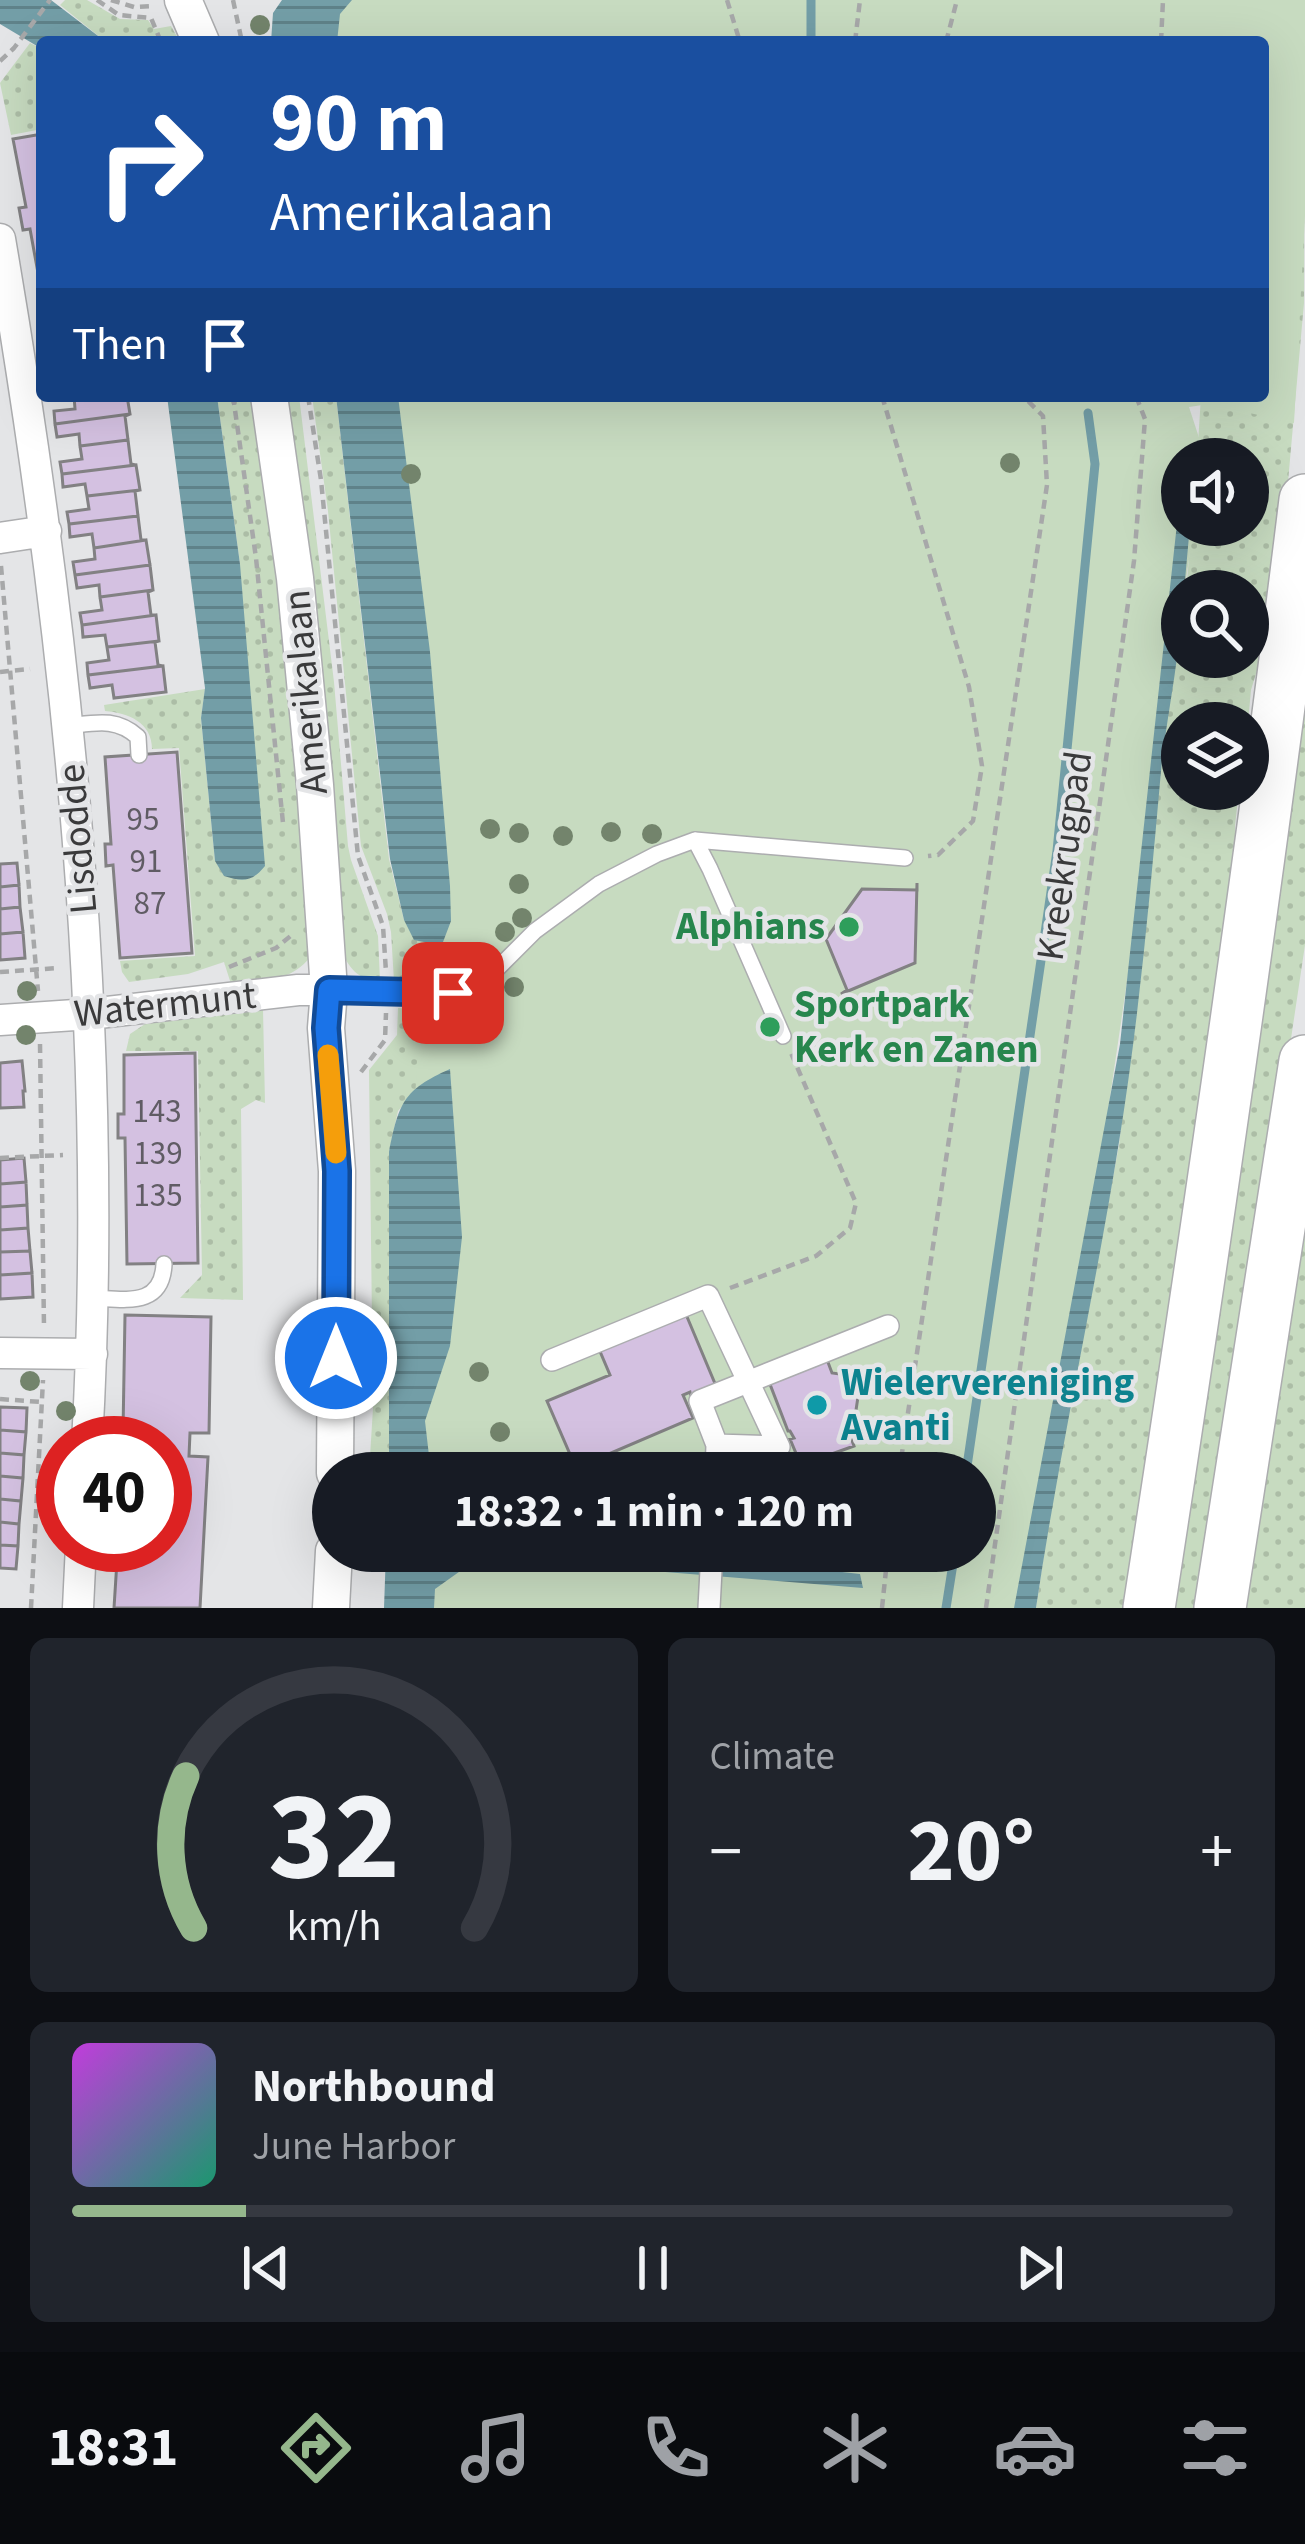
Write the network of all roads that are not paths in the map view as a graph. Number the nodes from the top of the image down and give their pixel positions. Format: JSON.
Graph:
{"nodes":[{"id":1,"x":171,"y":3,"type":"edge"},
{"id":2,"x":196,"y":36,"type":"edge"},
{"id":3,"x":0,"y":239,"type":"edge"},
{"id":4,"x":31,"y":353,"type":"edge"},
{"id":5,"x":270,"y":402,"type":"edge"},
{"id":6,"x":1305,"y":500,"type":"edge"},
{"id":7,"x":46,"y":531,"type":"junction"},
{"id":8,"x":0,"y":538,"type":"edge"},
{"id":9,"x":68,"y":726,"type":"junction"},
{"id":10,"x":139,"y":755,"type":"dead end"},
{"id":11,"x":695,"y":840,"type":"junction"},
{"id":12,"x":905,"y":858,"type":"road end"},
{"id":13,"x":314,"y":990,"type":"junction"},
{"id":14,"x":90,"y":1014,"type":"junction"},
{"id":15,"x":0,"y":1020,"type":"edge"},
{"id":16,"x":783,"y":1036,"type":"road end"},
{"id":17,"x":1305,"y":1061,"type":"edge"},
{"id":18,"x":164,"y":1264,"type":"dead end"},
{"id":19,"x":92,"y":1298,"type":"junction"},
{"id":20,"x":888,"y":1326,"type":"dead end"},
{"id":21,"x":0,"y":1353,"type":"edge"},
{"id":22,"x":92,"y":1354,"type":"junction"},
{"id":23,"x":552,"y":1360,"type":"dead end"},
{"id":24,"x":749,"y":1382,"type":"junction"},
{"id":25,"x":89,"y":1416,"type":"edge"},
{"id":26,"x":717,"y":1445,"type":"junction"},
{"id":27,"x":335,"y":1452,"type":"edge"},
{"id":28,"x":717,"y":1452,"type":"edge"},
{"id":29,"x":80,"y":1572,"type":"edge"},
{"id":30,"x":333,"y":1572,"type":"edge"},
{"id":31,"x":711,"y":1572,"type":"edge"},
{"id":32,"x":78,"y":1608,"type":"edge"},
{"id":33,"x":331,"y":1608,"type":"edge"},
{"id":34,"x":709,"y":1608,"type":"edge"},
{"id":35,"x":1149,"y":1608,"type":"edge"},
{"id":36,"x":1220,"y":1608,"type":"edge"}],
"edges":[{"from":1,"to":2,"type":"street"},
{"from":3,"to":4,"type":"street","name":"Lisdodde"},
{"from":4,"to":7,"type":"street","name":"Lisdodde"},
{"from":5,"to":13,"type":"street","name":"Amerikalaan"},
{"from":6,"to":35,"type":"highway"},
{"from":7,"to":8,"type":"street"},
{"from":7,"to":9,"type":"street","name":"Lisdodde"},
{"from":9,"to":10,"type":"lane"},
{"from":9,"to":14,"type":"street","name":"Lisdodde"},
{"from":11,"to":12,"type":"lane"},
{"from":11,"to":13,"type":"lane"},
{"from":11,"to":16,"type":"lane"},
{"from":13,"to":14,"type":"street","name":"Watermunt"},
{"from":13,"to":27,"type":"street","name":"Amerikalaan"},
{"from":14,"to":15,"type":"street","name":"Watermunt"},
{"from":14,"to":19,"type":"street","name":"Lisdodde"},
{"from":17,"to":36,"type":"highway"},
{"from":18,"to":19,"type":"lane"},
{"from":19,"to":22,"type":"street","name":"Lisdodde"},
{"from":20,"to":24,"type":"street"},
{"from":21,"to":22,"type":"street"},
{"from":22,"to":25,"type":"street","name":"Lisdodde"},
{"from":23,"to":24,"type":"street"},
{"from":24,"to":26,"type":"street"},
{"from":24,"to":26,"type":"street"},
{"from":26,"to":28,"type":"street"},
{"from":29,"to":32,"type":"street"},
{"from":30,"to":33,"type":"street"},
{"from":31,"to":34,"type":"street"}]}
